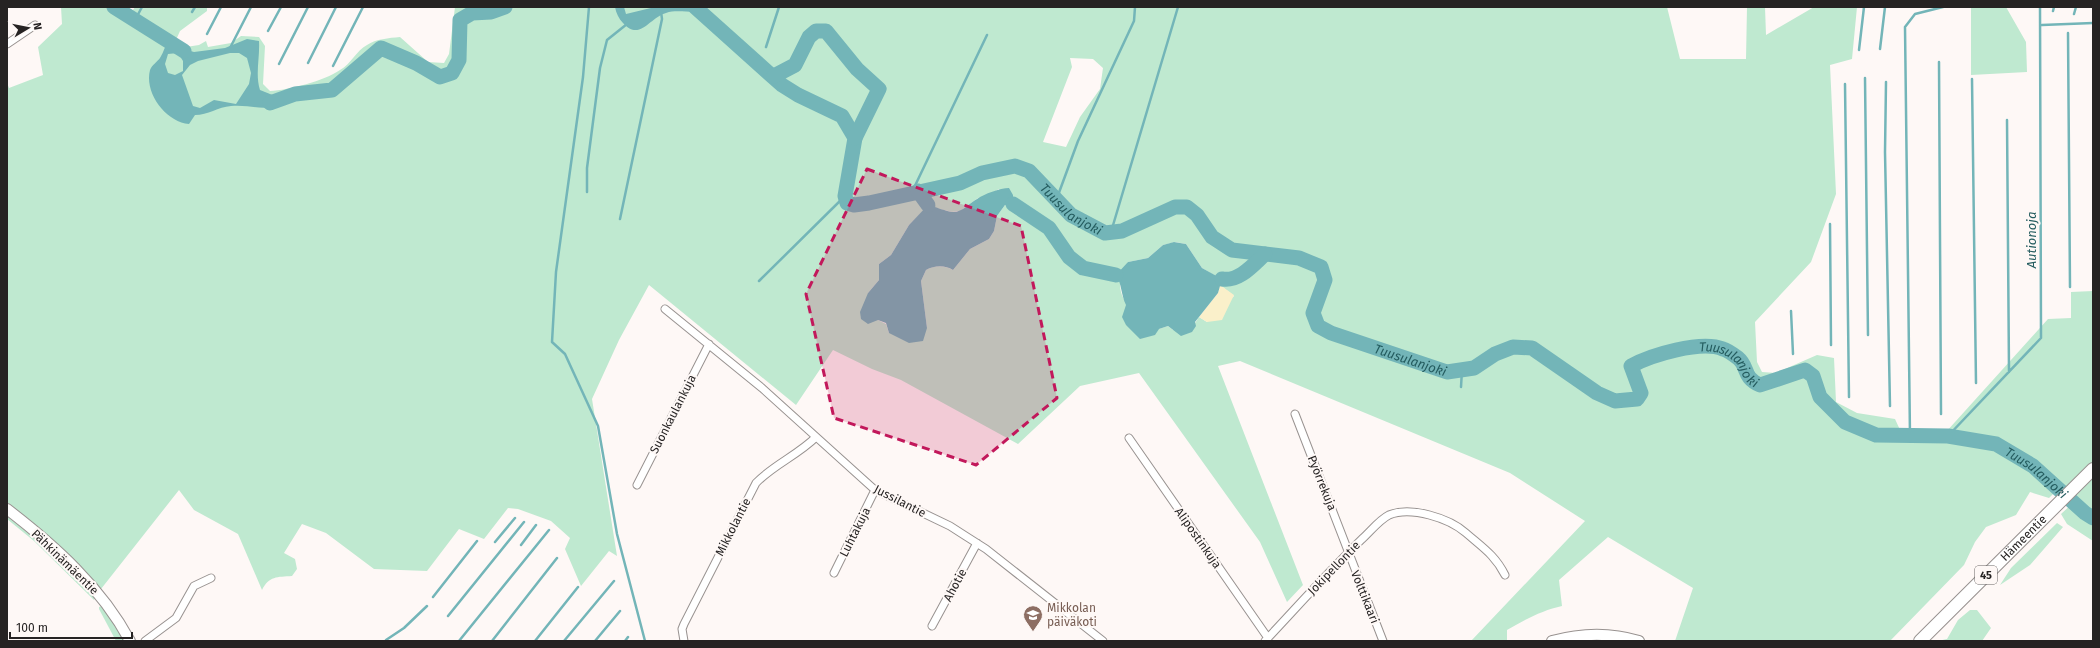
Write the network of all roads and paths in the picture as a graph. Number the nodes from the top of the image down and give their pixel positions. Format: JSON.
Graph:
{"nodes":[{"id":1,"x":35,"y":25,"type":"dead end"},
{"id":2,"x":7,"y":44,"type":"edge"},
{"id":3,"x":665,"y":309,"type":"dead end"},
{"id":4,"x":709,"y":344,"type":"junction"},
{"id":5,"x":1295,"y":414,"type":"dead end"},
{"id":6,"x":816,"y":437,"type":"junction"},
{"id":7,"x":1129,"y":438,"type":"dead end"},
{"id":8,"x":2093,"y":469,"type":"edge"},
{"id":9,"x":637,"y":484,"type":"dead end"},
{"id":10,"x":875,"y":490,"type":"junction"},
{"id":11,"x":7,"y":509,"type":"edge"},
{"id":12,"x":977,"y":543,"type":"junction"},
{"id":13,"x":1349,"y":552,"type":"junction"},
{"id":14,"x":834,"y":573,"type":"dead end"},
{"id":15,"x":1505,"y":575,"type":"dead end"},
{"id":16,"x":211,"y":578,"type":"dead end"},
{"id":17,"x":932,"y":626,"type":"dead end"},
{"id":18,"x":1266,"y":640,"type":"edge"},
{"id":19,"x":130,"y":641,"type":"edge"},
{"id":20,"x":145,"y":641,"type":"edge"},
{"id":21,"x":684,"y":641,"type":"edge"},
{"id":22,"x":1104,"y":641,"type":"edge"},
{"id":23,"x":1383,"y":641,"type":"edge"},
{"id":24,"x":1552,"y":641,"type":"edge"},
{"id":25,"x":1639,"y":641,"type":"edge"},
{"id":26,"x":1920,"y":641,"type":"edge"}],
"edges":[{"from":1,"to":2,"type":"street"},
{"from":3,"to":4,"type":"street","name":"Jussilantie"},
{"from":4,"to":6,"type":"street","name":"Jussilantie"},
{"from":4,"to":9,"type":"street","name":"Suonkaulankuja"},
{"from":5,"to":13,"type":"street","name":"Pyörrekuja"},
{"from":6,"to":10,"type":"street","name":"Jussilantie"},
{"from":6,"to":21,"type":"street","name":"Mikkolantie"},
{"from":7,"to":18,"type":"street","name":"Alipostinkuja"},
{"from":8,"to":26,"type":"main road","name":"Hämeentie","number":"45"},
{"from":10,"to":12,"type":"street","name":"Jussilantie"},
{"from":10,"to":14,"type":"street","name":"Luhtakuja"},
{"from":11,"to":19,"type":"street","name":"Pähkinämäentie"},
{"from":12,"to":17,"type":"street","name":"Ahotie"},
{"from":12,"to":22,"type":"street","name":"Jussilantie"},
{"from":13,"to":15,"type":"street","name":"Jokipellontie"},
{"from":13,"to":18,"type":"street","name":"Jokipellontie"},
{"from":13,"to":23,"type":"street","name":"Volttikaari"},
{"from":16,"to":20,"type":"street"},
{"from":24,"to":25,"type":"street"}]}
